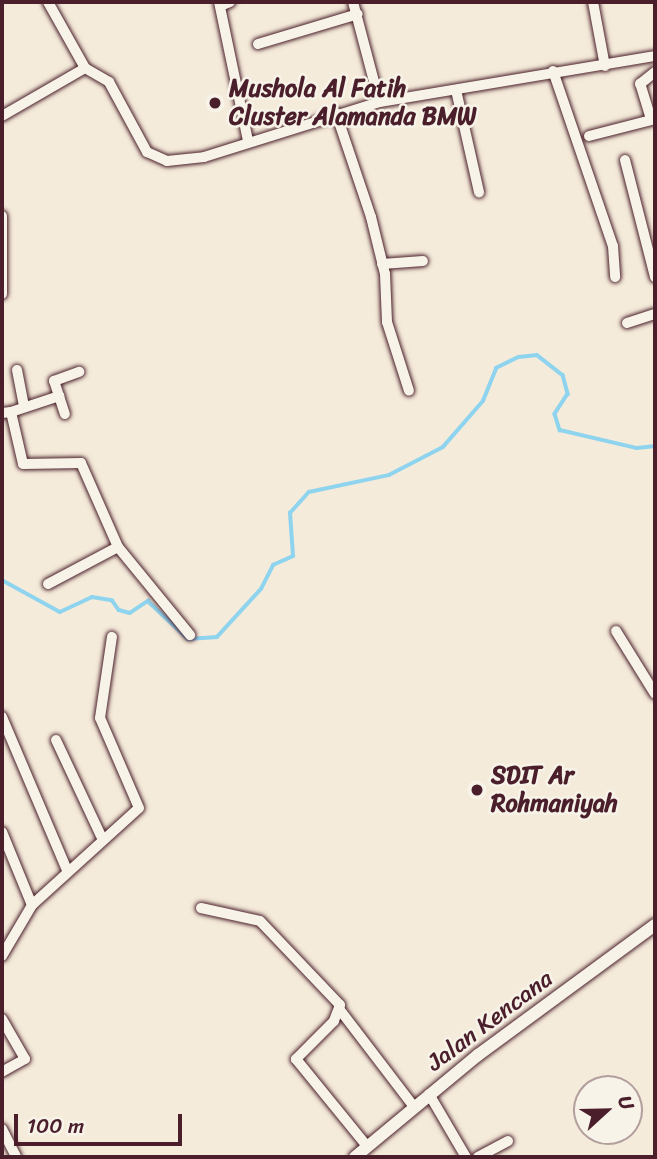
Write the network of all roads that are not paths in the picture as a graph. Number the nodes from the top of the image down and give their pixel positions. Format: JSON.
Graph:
{"nodes":[{"id":1,"x":48,"y":2,"type":"edge"},
{"id":2,"x":353,"y":2,"type":"edge"},
{"id":3,"x":593,"y":2,"type":"edge"},
{"id":4,"x":223,"y":3,"type":"edge"},
{"id":5,"x":358,"y":14,"type":"junction"},
{"id":6,"x":258,"y":44,"type":"dead end"},
{"id":7,"x":655,"y":56,"type":"edge"},
{"id":8,"x":605,"y":66,"type":"junction"},
{"id":9,"x":85,"y":68,"type":"junction"},
{"id":10,"x":553,"y":71,"type":"junction"},
{"id":11,"x":655,"y":72,"type":"edge"},
{"id":12,"x":376,"y":89,"type":"dead end"},
{"id":13,"x":456,"y":90,"type":"junction"},
{"id":14,"x":336,"y":113,"type":"junction"},
{"id":15,"x":2,"y":116,"type":"edge"},
{"id":16,"x":653,"y":119,"type":"edge"},
{"id":17,"x":590,"y":136,"type":"dead end"},
{"id":18,"x":248,"y":141,"type":"junction"},
{"id":19,"x":625,"y":160,"type":"dead end"},
{"id":20,"x":479,"y":192,"type":"dead end"},
{"id":21,"x":2,"y":216,"type":"edge"},
{"id":22,"x":651,"y":239,"type":"edge"},
{"id":23,"x":423,"y":261,"type":"dead end"},
{"id":24,"x":382,"y":264,"type":"junction"},
{"id":25,"x":615,"y":277,"type":"dead end"},
{"id":26,"x":655,"y":277,"type":"edge"},
{"id":27,"x":2,"y":294,"type":"edge"},
{"id":28,"x":655,"y":314,"type":"edge"},
{"id":29,"x":627,"y":323,"type":"dead end"},
{"id":30,"x":17,"y":370,"type":"dead end"},
{"id":31,"x":79,"y":372,"type":"dead end"},
{"id":32,"x":409,"y":391,"type":"dead end"},
{"id":33,"x":59,"y":396,"type":"junction"},
{"id":34,"x":24,"y":405,"type":"junction"},
{"id":35,"x":6,"y":412,"type":"edge"},
{"id":36,"x":65,"y":414,"type":"dead end"},
{"id":37,"x":118,"y":547,"type":"junction"},
{"id":38,"x":48,"y":584,"type":"dead end"},
{"id":39,"x":616,"y":631,"type":"dead end"},
{"id":40,"x":190,"y":635,"type":"dead end"},
{"id":41,"x":112,"y":636,"type":"dead end"},
{"id":42,"x":655,"y":694,"type":"edge"},
{"id":43,"x":2,"y":717,"type":"edge"},
{"id":44,"x":56,"y":740,"type":"dead end"},
{"id":45,"x":2,"y":832,"type":"edge"},
{"id":46,"x":101,"y":836,"type":"junction"},
{"id":47,"x":67,"y":870,"type":"junction"},
{"id":48,"x":32,"y":905,"type":"junction"},
{"id":49,"x":201,"y":908,"type":"dead end"},
{"id":50,"x":655,"y":925,"type":"edge"},
{"id":51,"x":3,"y":948,"type":"edge"},
{"id":52,"x":340,"y":1010,"type":"junction"},
{"id":53,"x":2,"y":1019,"type":"edge"},
{"id":54,"x":2,"y":1072,"type":"edge"},
{"id":55,"x":429,"y":1094,"type":"junction"},
{"id":56,"x":415,"y":1108,"type":"junction"},
{"id":57,"x":2,"y":1129,"type":"edge"},
{"id":58,"x":509,"y":1141,"type":"dead end"},
{"id":59,"x":367,"y":1146,"type":"junction"},
{"id":60,"x":16,"y":1157,"type":"edge"},
{"id":61,"x":355,"y":1157,"type":"edge"},
{"id":62,"x":466,"y":1157,"type":"edge"},
{"id":63,"x":478,"y":1157,"type":"edge"}],
"edges":[{"from":1,"to":9,"type":"street"},
{"from":2,"to":5,"type":"street"},
{"from":3,"to":8,"type":"street"},
{"from":4,"to":18,"type":"street"},
{"from":5,"to":6,"type":"street"},
{"from":5,"to":12,"type":"street"},
{"from":7,"to":8,"type":"street"},
{"from":8,"to":10,"type":"street"},
{"from":9,"to":15,"type":"street"},
{"from":9,"to":18,"type":"street"},
{"from":10,"to":13,"type":"street"},
{"from":10,"to":25,"type":"street"},
{"from":11,"to":16,"type":"street"},
{"from":13,"to":14,"type":"street"},
{"from":13,"to":20,"type":"street"},
{"from":14,"to":18,"type":"street"},
{"from":14,"to":24,"type":"street"},
{"from":16,"to":17,"type":"street"},
{"from":19,"to":22,"type":"street"},
{"from":21,"to":27,"type":"street"},
{"from":22,"to":26,"type":"street"},
{"from":23,"to":24,"type":"street"},
{"from":24,"to":32,"type":"street"},
{"from":28,"to":29,"type":"street"},
{"from":30,"to":34,"type":"street"},
{"from":31,"to":33,"type":"street"},
{"from":33,"to":34,"type":"street"},
{"from":33,"to":36,"type":"street"},
{"from":34,"to":35,"type":"street"},
{"from":35,"to":37,"type":"street"},
{"from":37,"to":38,"type":"street"},
{"from":37,"to":40,"type":"street"},
{"from":39,"to":42,"type":"street"},
{"from":41,"to":46,"type":"street"},
{"from":43,"to":47,"type":"street"},
{"from":44,"to":46,"type":"street"},
{"from":45,"to":48,"type":"street"},
{"from":46,"to":47,"type":"street"},
{"from":47,"to":48,"type":"street"},
{"from":48,"to":51,"type":"street"},
{"from":49,"to":52,"type":"street"},
{"from":50,"to":55,"type":"street","name":"Jalan Kencana"},
{"from":52,"to":56,"type":"street"},
{"from":52,"to":59,"type":"street"},
{"from":53,"to":54,"type":"street"},
{"from":55,"to":56,"type":"street","name":"Jalan Kencana"},
{"from":55,"to":62,"type":"street"},
{"from":56,"to":59,"type":"street","name":"Jalan Kencana"},
{"from":57,"to":60,"type":"street"},
{"from":58,"to":63,"type":"street"},
{"from":59,"to":61,"type":"street","name":"Jalan Kencana"}]}
